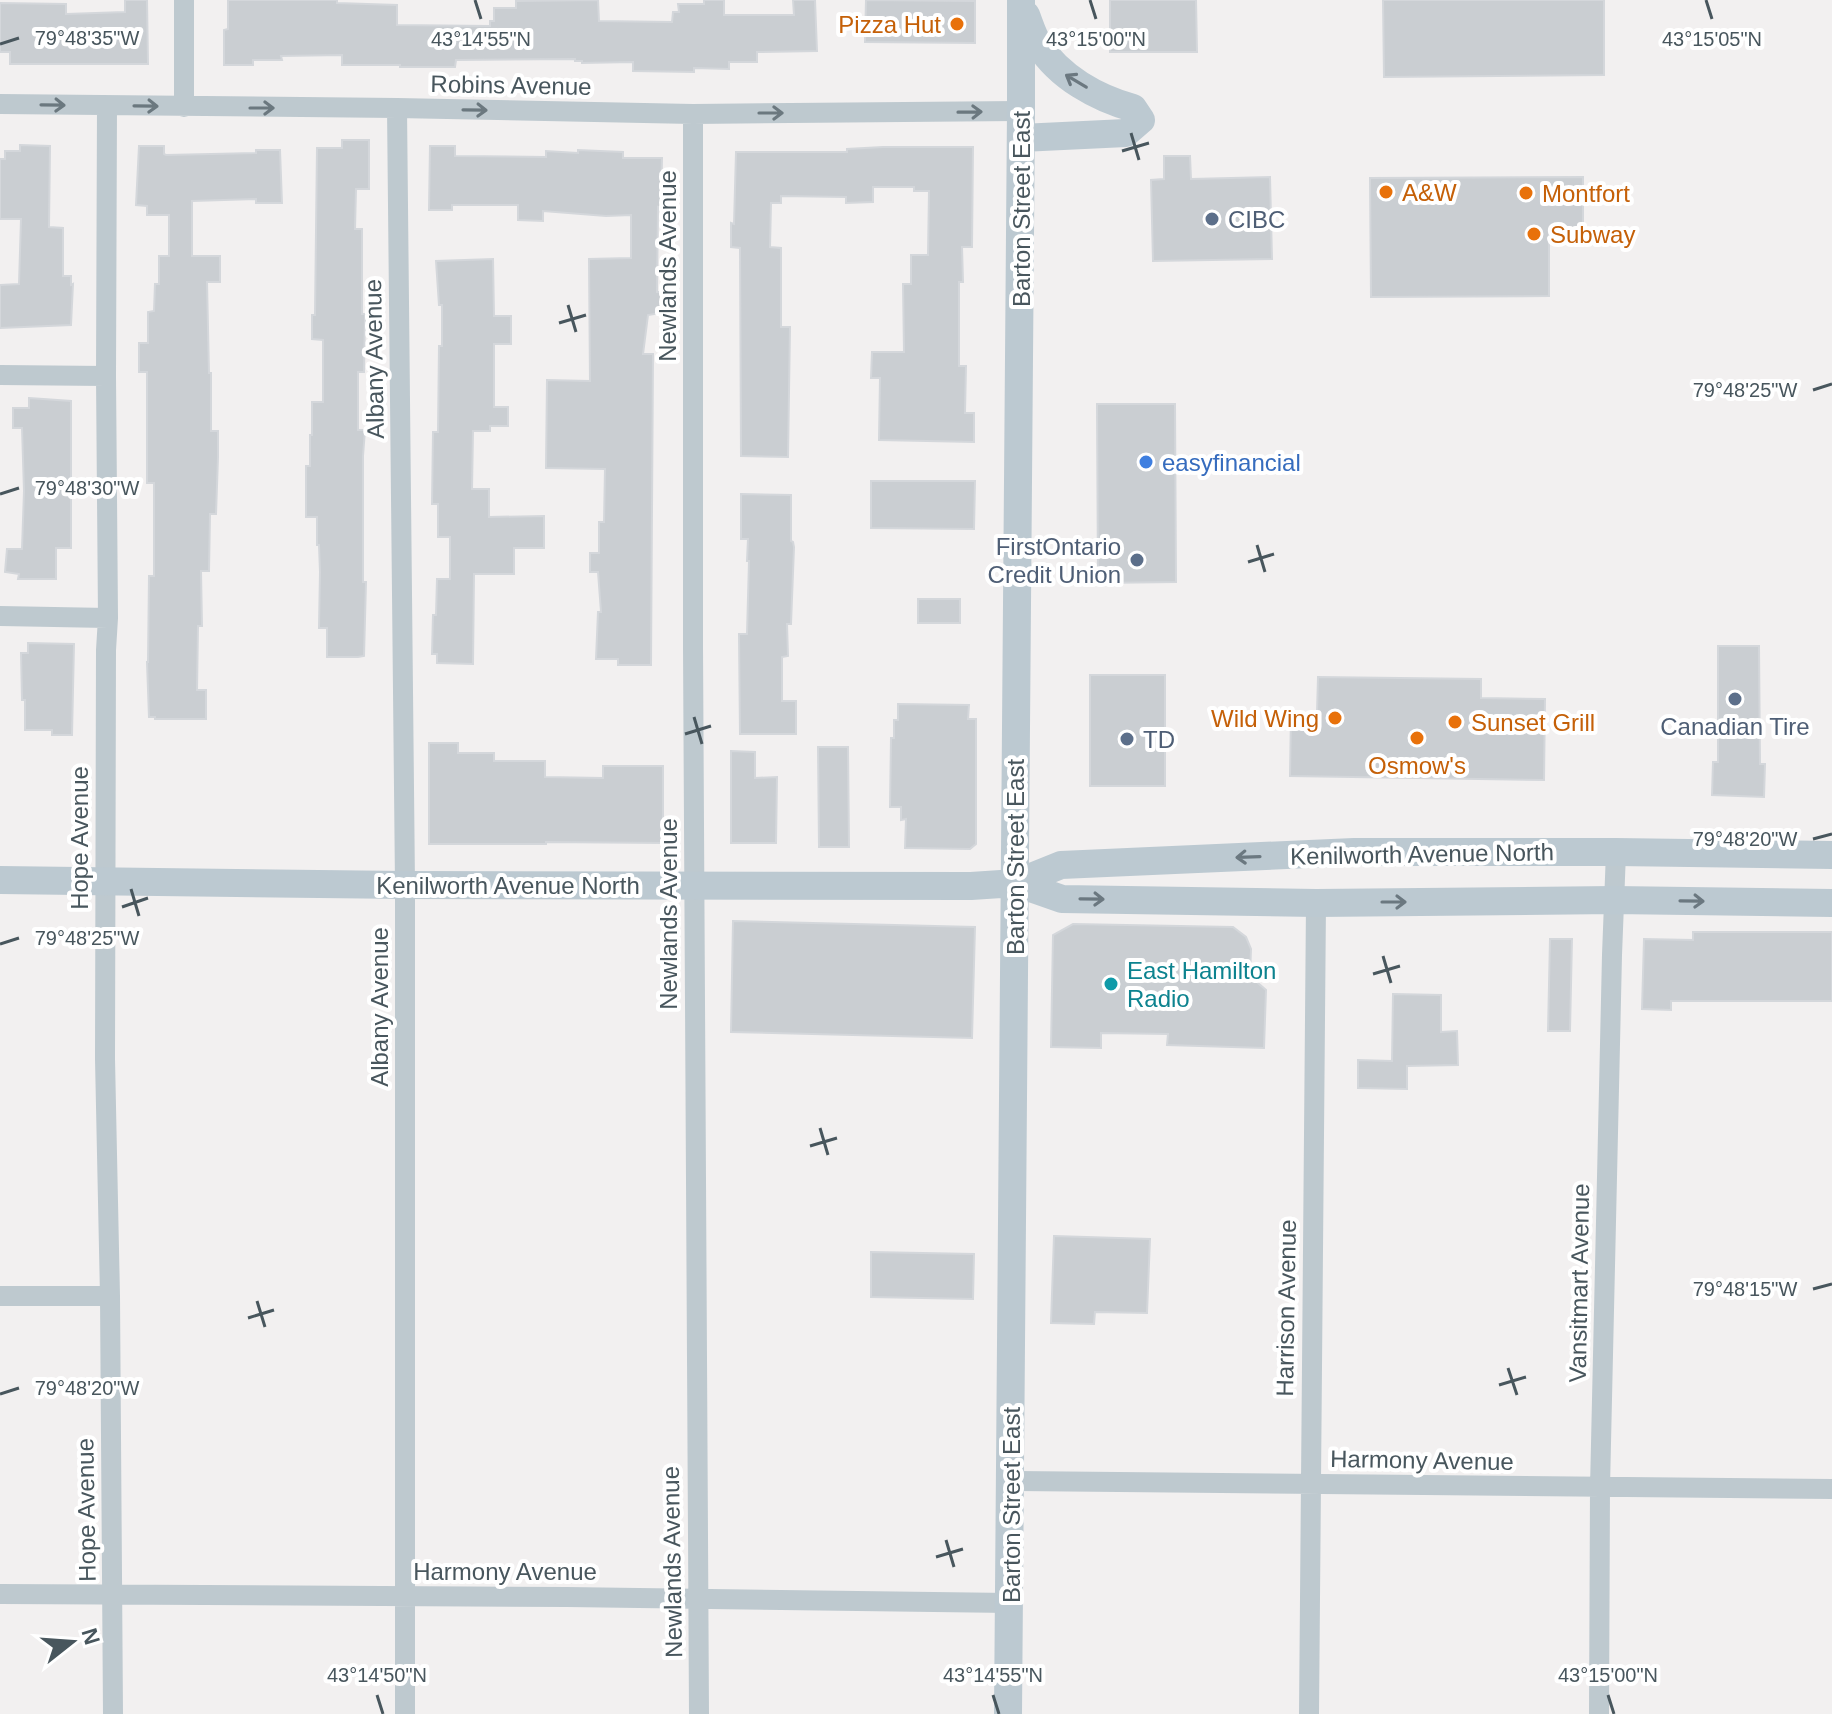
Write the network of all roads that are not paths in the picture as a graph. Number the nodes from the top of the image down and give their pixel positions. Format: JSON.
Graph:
{"nodes":[{"id":1,"x":184,"y":0,"type":"edge"},
{"id":2,"x":1021,"y":1,"type":"edge"},
{"id":3,"x":0,"y":104,"type":"edge"},
{"id":4,"x":107,"y":106,"type":"junction"},
{"id":5,"x":184,"y":107,"type":"junction"},
{"id":6,"x":397,"y":108,"type":"junction"},
{"id":7,"x":693,"y":114,"type":"junction"},
{"id":8,"x":1021,"y":125,"type":"junction"},
{"id":9,"x":0,"y":375,"type":"edge"},
{"id":10,"x":106,"y":376,"type":"junction"},
{"id":11,"x":0,"y":616,"type":"edge"},
{"id":12,"x":108,"y":618,"type":"junction"},
{"id":13,"x":1616,"y":852,"type":"junction"},
{"id":14,"x":1832,"y":855,"type":"edge"},
{"id":15,"x":0,"y":880,"type":"edge"},
{"id":16,"x":105,"y":881,"type":"junction"},
{"id":17,"x":1016,"y":883,"type":"junction"},
{"id":18,"x":405,"y":885,"type":"junction"},
{"id":19,"x":694,"y":885,"type":"junction"},
{"id":20,"x":1614,"y":900,"type":"junction"},
{"id":21,"x":1316,"y":903,"type":"junction"},
{"id":22,"x":1832,"y":903,"type":"edge"},
{"id":23,"x":0,"y":1296,"type":"edge"},
{"id":24,"x":110,"y":1296,"type":"junction"},
{"id":25,"x":1011,"y":1481,"type":"junction"},
{"id":26,"x":1310,"y":1485,"type":"junction"},
{"id":27,"x":1600,"y":1488,"type":"junction"},
{"id":28,"x":1832,"y":1489,"type":"edge"},
{"id":29,"x":0,"y":1594,"type":"edge"},
{"id":30,"x":113,"y":1594,"type":"junction"},
{"id":31,"x":404,"y":1597,"type":"junction"},
{"id":32,"x":699,"y":1599,"type":"junction"},
{"id":33,"x":1010,"y":1603,"type":"junction"},
{"id":34,"x":113,"y":1714,"type":"edge"},
{"id":35,"x":405,"y":1714,"type":"edge"},
{"id":36,"x":699,"y":1714,"type":"edge"},
{"id":37,"x":1008,"y":1714,"type":"edge"},
{"id":38,"x":1309,"y":1714,"type":"edge"},
{"id":39,"x":1599,"y":1714,"type":"edge"}],
"edges":[{"from":1,"to":5,"type":"street"},
{"from":2,"to":8,"type":"main road","name":"Barton Street East"},
{"from":8,"to":2,"type":"main road","one_way":true},
{"from":3,"to":4,"type":"street","name":"Robins Avenue","one_way":true},
{"from":4,"to":5,"type":"street","name":"Robins Avenue","one_way":true},
{"from":4,"to":10,"type":"street","name":"Hope Avenue"},
{"from":5,"to":6,"type":"street","name":"Robins Avenue","one_way":true},
{"from":6,"to":7,"type":"street","name":"Robins Avenue","one_way":true},
{"from":6,"to":18,"type":"street","name":"Albany Avenue"},
{"from":7,"to":8,"type":"street","name":"Robins Avenue","one_way":true},
{"from":7,"to":19,"type":"street","name":"Newlands Avenue"},
{"from":8,"to":17,"type":"main road","name":"Barton Street East"},
{"from":9,"to":10,"type":"street"},
{"from":10,"to":12,"type":"street","name":"Hope Avenue"},
{"from":11,"to":12,"type":"street"},
{"from":12,"to":16,"type":"street","name":"Hope Avenue"},
{"from":13,"to":14,"type":"main road","name":"Kenilworth Avenue North"},
{"from":13,"to":17,"type":"main road","name":"Kenilworth Avenue North","one_way":true},
{"from":13,"to":20,"type":"street","name":"Vansitmart Avenue"},
{"from":15,"to":16,"type":"main road","name":"Kenilworth Avenue North"},
{"from":16,"to":18,"type":"main road","name":"Kenilworth Avenue North"},
{"from":16,"to":24,"type":"street","name":"Hope Avenue"},
{"from":17,"to":19,"type":"main road","name":"Kenilworth Avenue North"},
{"from":17,"to":21,"type":"main road","name":"Kenilworth Avenue North","one_way":true},
{"from":17,"to":25,"type":"main road","name":"Barton Street East"},
{"from":18,"to":19,"type":"main road","name":"Kenilworth Avenue North"},
{"from":18,"to":31,"type":"street","name":"Albany Avenue"},
{"from":19,"to":32,"type":"street","name":"Newlands Avenue"},
{"from":21,"to":20,"type":"main road","name":"Kenilworth Avenue North","one_way":true},
{"from":20,"to":22,"type":"main road","name":"Kenilworth Avenue North","one_way":true},
{"from":20,"to":27,"type":"street","name":"Vansitmart Avenue"},
{"from":21,"to":26,"type":"street","name":"Harrison Avenue"},
{"from":23,"to":24,"type":"street"},
{"from":24,"to":30,"type":"street","name":"Hope Avenue"},
{"from":25,"to":26,"type":"street","name":"Harmony Avenue"},
{"from":25,"to":33,"type":"main road","name":"Barton Street East"},
{"from":26,"to":27,"type":"street","name":"Harmony Avenue"},
{"from":26,"to":38,"type":"street","name":"Harrison Avenue"},
{"from":27,"to":28,"type":"street","name":"Harmony Avenue"},
{"from":27,"to":39,"type":"street","name":"Vansitmart Avenue"},
{"from":29,"to":30,"type":"street","name":"Harmony Avenue"},
{"from":30,"to":31,"type":"street","name":"Harmony Avenue"},
{"from":30,"to":34,"type":"street","name":"Hope Avenue"},
{"from":31,"to":32,"type":"street","name":"Harmony Avenue"},
{"from":31,"to":35,"type":"street","name":"Albany Avenue"},
{"from":32,"to":33,"type":"street","name":"Harmony Avenue"},
{"from":32,"to":36,"type":"street","name":"Newlands Avenue"},
{"from":33,"to":37,"type":"main road","name":"Barton Street East"}]}
